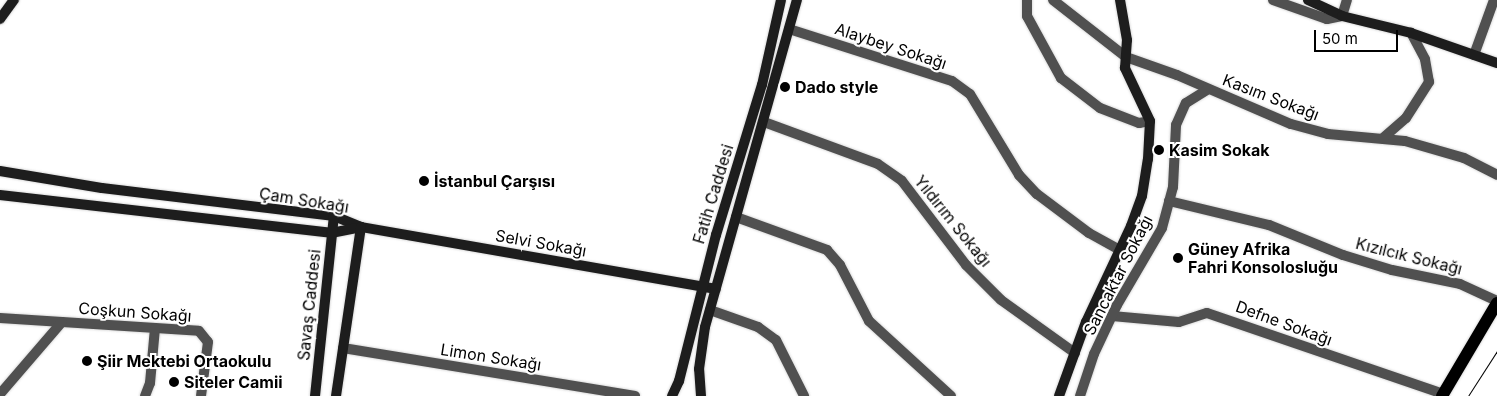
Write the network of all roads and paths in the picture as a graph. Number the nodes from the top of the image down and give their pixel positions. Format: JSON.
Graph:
{"nodes":[{"id":1,"x":14,"y":0,"type":"edge"},
{"id":2,"x":781,"y":0,"type":"edge"},
{"id":3,"x":797,"y":0,"type":"edge"},
{"id":4,"x":1027,"y":0,"type":"edge"},
{"id":5,"x":1053,"y":0,"type":"edge"},
{"id":6,"x":1120,"y":0,"type":"edge"},
{"id":7,"x":1273,"y":0,"type":"edge"},
{"id":8,"x":1308,"y":0,"type":"edge"},
{"id":9,"x":1348,"y":0,"type":"edge"},
{"id":10,"x":1494,"y":0,"type":"edge"},
{"id":11,"x":1342,"y":16,"type":"junction"},
{"id":12,"x":0,"y":19,"type":"edge"},
{"id":13,"x":789,"y":29,"type":"junction"},
{"id":14,"x":1411,"y":33,"type":"junction"},
{"id":15,"x":1474,"y":55,"type":"junction"},
{"id":16,"x":1126,"y":57,"type":"junction"},
{"id":17,"x":1497,"y":63,"type":"edge"},
{"id":18,"x":1208,"y":89,"type":"junction"},
{"id":19,"x":1150,"y":121,"type":"junction"},
{"id":20,"x":764,"y":122,"type":"junction"},
{"id":21,"x":1383,"y":138,"type":"junction"},
{"id":22,"x":0,"y":171,"type":"edge"},
{"id":23,"x":1497,"y":174,"type":"edge"},
{"id":24,"x":0,"y":195,"type":"edge"},
{"id":25,"x":1169,"y":201,"type":"junction"},
{"id":26,"x":334,"y":216,"type":"junction"},
{"id":27,"x":736,"y":217,"type":"junction"},
{"id":28,"x":361,"y":227,"type":"junction"},
{"id":29,"x":331,"y":233,"type":"junction"},
{"id":30,"x":1120,"y":250,"type":"junction"},
{"id":31,"x":702,"y":287,"type":"junction"},
{"id":32,"x":716,"y":289,"type":"junction"},
{"id":33,"x":1497,"y":302,"type":"edge"},
{"id":34,"x":710,"y":310,"type":"junction"},
{"id":35,"x":1112,"y":316,"type":"junction"},
{"id":36,"x":0,"y":318,"type":"edge"},
{"id":37,"x":62,"y":322,"type":"junction"},
{"id":38,"x":155,"y":328,"type":"junction"},
{"id":39,"x":342,"y":348,"type":"junction"},
{"id":40,"x":1075,"y":353,"type":"junction"},
{"id":41,"x":0,"y":394,"type":"edge"},
{"id":42,"x":1442,"y":395,"type":"edge"},
{"id":43,"x":145,"y":396,"type":"edge"},
{"id":44,"x":201,"y":396,"type":"edge"},
{"id":45,"x":315,"y":396,"type":"edge"},
{"id":46,"x":336,"y":396,"type":"edge"},
{"id":47,"x":635,"y":396,"type":"edge"},
{"id":48,"x":672,"y":396,"type":"edge"},
{"id":49,"x":701,"y":396,"type":"edge"},
{"id":50,"x":804,"y":396,"type":"edge"},
{"id":51,"x":951,"y":396,"type":"edge"},
{"id":52,"x":1059,"y":396,"type":"edge"},
{"id":53,"x":1080,"y":396,"type":"edge"}],
"edges":[{"from":1,"to":12,"type":"street"},
{"from":2,"to":31,"type":"street","name":"Fatih Caddesi"},
{"from":3,"to":13,"type":"street","name":"Fatih Caddesi"},
{"from":4,"to":19,"type":"street"},
{"from":5,"to":16,"type":"street","name":"Kasım Sokağı"},
{"from":6,"to":16,"type":"street"},
{"from":7,"to":11,"type":"street"},
{"from":8,"to":11,"type":"street"},
{"from":9,"to":11,"type":"street"},
{"from":10,"to":15,"type":"street"},
{"from":11,"to":14,"type":"street"},
{"from":13,"to":20,"type":"street","name":"Fatih Caddesi"},
{"from":13,"to":30,"type":"street","name":"Alaybey Sokağı"},
{"from":14,"to":15,"type":"street"},
{"from":14,"to":21,"type":"street"},
{"from":15,"to":17,"type":"street"},
{"from":16,"to":18,"type":"street","name":"Kasım Sokağı"},
{"from":16,"to":19,"type":"street"},
{"from":18,"to":21,"type":"street","name":"Kasım Sokağı"},
{"from":18,"to":25,"type":"street","name":"Sancaktar Sokağı"},
{"from":19,"to":30,"type":"street"},
{"from":20,"to":27,"type":"street","name":"Fatih Caddesi"},
{"from":20,"to":40,"type":"street","name":"Yıldırım Sokağı"},
{"from":21,"to":23,"type":"street","name":"Kasım Sokağı"},
{"from":22,"to":26,"type":"street","name":"Çam Sokağı"},
{"from":24,"to":29,"type":"street","name":"Çam Sokağı"},
{"from":25,"to":33,"type":"street","name":"Kızılcık Sokağı"},
{"from":25,"to":35,"type":"street","name":"Sancaktar Sokağı"},
{"from":26,"to":28,"type":"street","name":"Çam Sokağı"},
{"from":26,"to":29,"type":"street","name":"Savaş Caddesi"},
{"from":27,"to":32,"type":"street","name":"Fatih Caddesi"},
{"from":27,"to":51,"type":"street"},
{"from":28,"to":29,"type":"street","name":"Çam Sokağı"},
{"from":28,"to":31,"type":"street","name":"Selvi Sokağı"},
{"from":28,"to":39,"type":"street"},
{"from":29,"to":45,"type":"street","name":"Savaş Caddesi"},
{"from":30,"to":40,"type":"street"},
{"from":31,"to":32,"type":"street","name":"Selvi Sokağı"},
{"from":31,"to":48,"type":"street","name":"Fatih Caddesi"},
{"from":32,"to":34,"type":"street","name":"Fatih Caddesi"},
{"from":33,"to":42,"type":"main road"},
{"from":34,"to":49,"type":"street","name":"Fatih Caddesi"},
{"from":34,"to":50,"type":"street"},
{"from":35,"to":42,"type":"street","name":"Defne Sokağı"},
{"from":35,"to":53,"type":"street","name":"Sancaktar Sokağı"},
{"from":36,"to":37,"type":"street","name":"Coşkun Sokağı"},
{"from":37,"to":38,"type":"street","name":"Coşkun Sokağı"},
{"from":37,"to":41,"type":"street"},
{"from":38,"to":43,"type":"street"},
{"from":38,"to":44,"type":"street","name":"Coşkun Sokağı"},
{"from":39,"to":46,"type":"street"},
{"from":39,"to":47,"type":"street","name":"Limon Sokağı"},
{"from":40,"to":52,"type":"street"}]}
